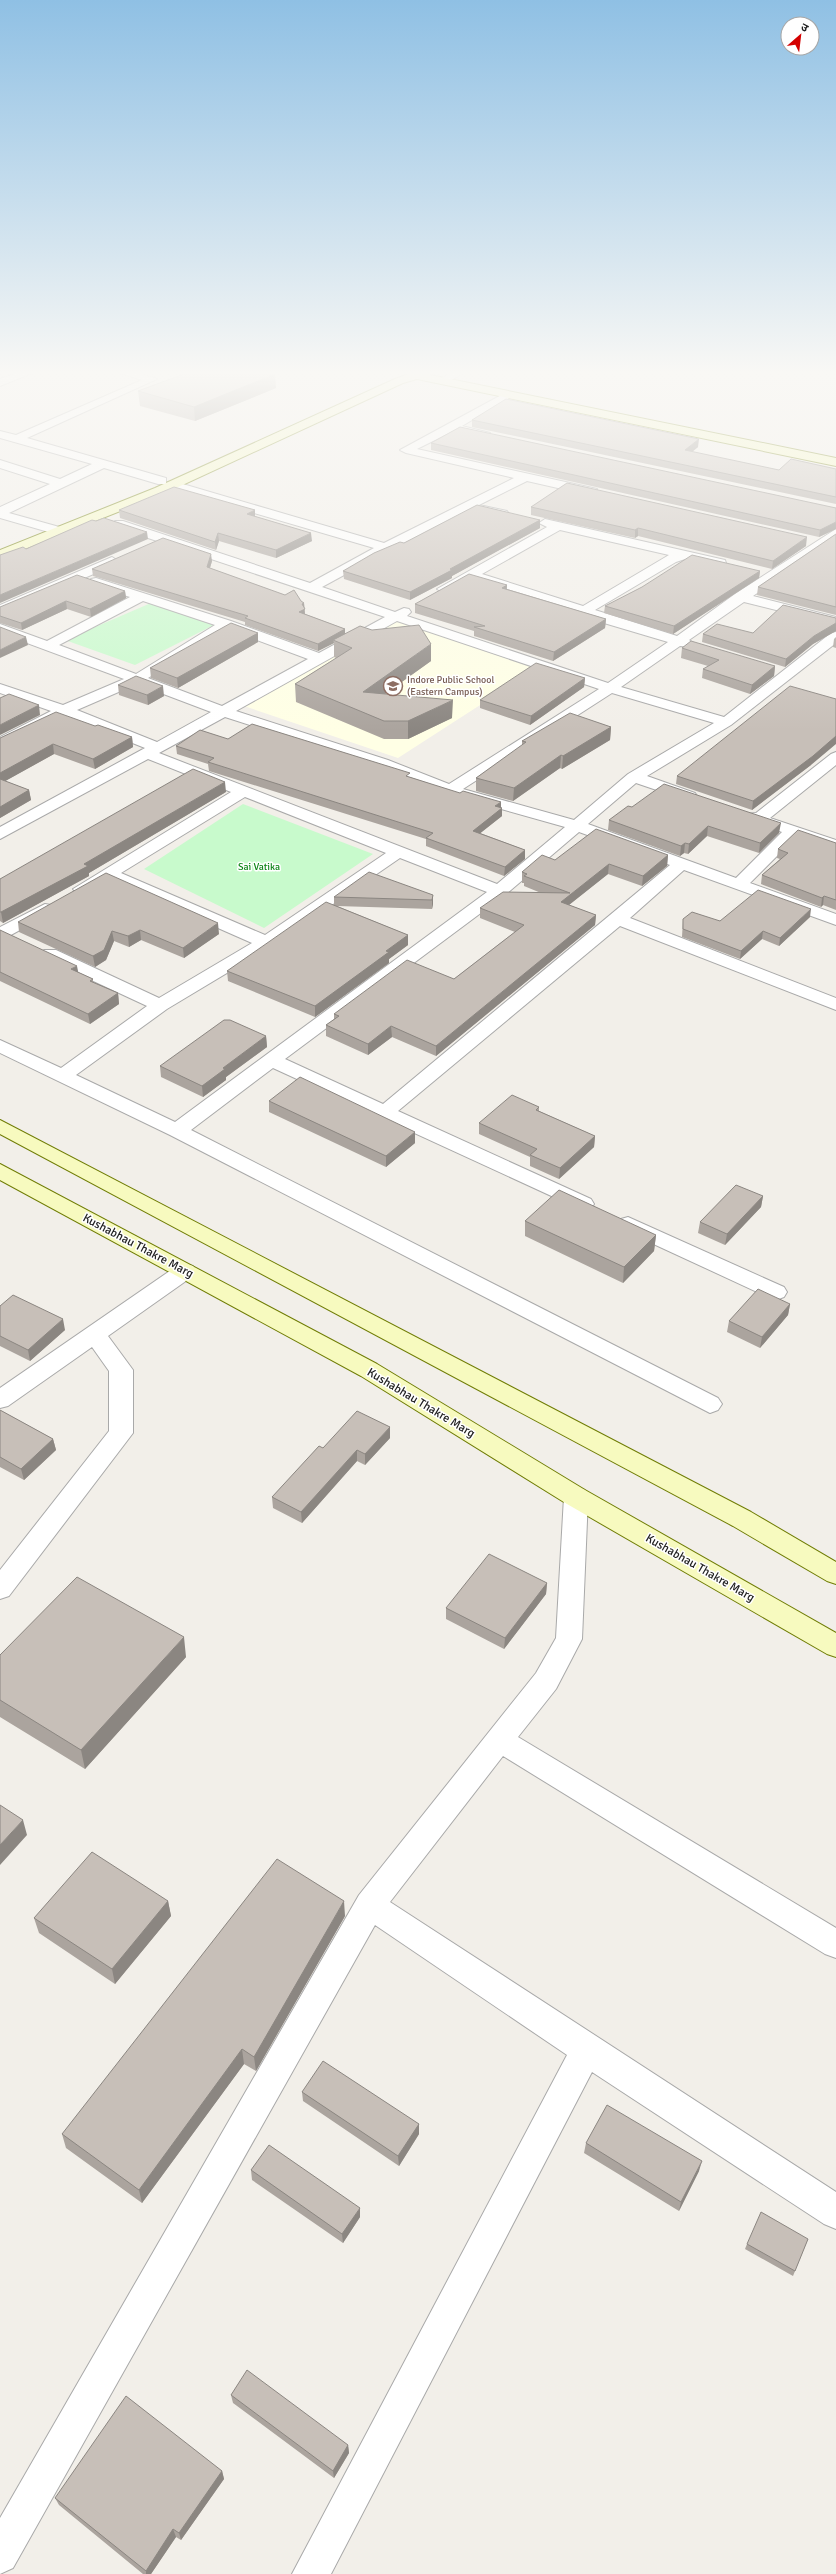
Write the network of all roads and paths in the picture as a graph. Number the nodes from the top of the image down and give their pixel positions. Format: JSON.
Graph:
{"nodes":[{"id":1,"x":45,"y":491,"type":"edge"},
{"id":2,"x":150,"y":491,"type":"edge"},
{"id":3,"x":195,"y":491,"type":"edge"},
{"id":4,"x":498,"y":491,"type":"edge"},
{"id":5,"x":589,"y":491,"type":"edge"},
{"id":6,"x":602,"y":494,"type":"edge"},
{"id":7,"x":469,"y":506,"type":"junction"},
{"id":8,"x":0,"y":513,"type":"edge"},
{"id":9,"x":96,"y":516,"type":"junction"},
{"id":10,"x":514,"y":516,"type":"edge"},
{"id":11,"x":529,"y":520,"type":"edge"},
{"id":12,"x":559,"y":526,"type":"junction"},
{"id":13,"x":59,"y":531,"type":"junction"},
{"id":14,"x":836,"y":533,"type":"edge"},
{"id":15,"x":162,"y":539,"type":"junction"},
{"id":16,"x":803,"y":539,"type":"edge"},
{"id":17,"x":819,"y":543,"type":"junction"},
{"id":18,"x":148,"y":545,"type":"edge"},
{"id":19,"x":385,"y":547,"type":"junction"},
{"id":20,"x":126,"y":554,"type":"edge"},
{"id":21,"x":0,"y":555,"type":"edge"},
{"id":22,"x":684,"y":555,"type":"junction"},
{"id":23,"x":735,"y":567,"type":"edge"},
{"id":24,"x":757,"y":572,"type":"edge"},
{"id":25,"x":470,"y":574,"type":"junction"},
{"id":26,"x":771,"y":575,"type":"junction"},
{"id":27,"x":76,"y":576,"type":"junction"},
{"id":28,"x":313,"y":587,"type":"junction"},
{"id":29,"x":143,"y":596,"type":"junction"},
{"id":30,"x":430,"y":597,"type":"edge"},
{"id":31,"x":740,"y":597,"type":"junction"},
{"id":32,"x":417,"y":605,"type":"edge"},
{"id":33,"x":0,"y":610,"type":"edge"},
{"id":34,"x":582,"y":612,"type":"junction"},
{"id":35,"x":397,"y":616,"type":"junction"},
{"id":36,"x":836,"y":621,"type":"edge"},
{"id":37,"x":226,"y":624,"type":"junction"},
{"id":38,"x":0,"y":628,"type":"edge"},
{"id":39,"x":836,"y":636,"type":"edge"},
{"id":40,"x":678,"y":642,"type":"junction"},
{"id":41,"x":47,"y":646,"type":"junction"},
{"id":42,"x":700,"y":648,"type":"edge"},
{"id":43,"x":319,"y":658,"type":"junction"},
{"id":44,"x":773,"y":670,"type":"edge"},
{"id":45,"x":787,"y":674,"type":"junction"},
{"id":46,"x":137,"y":679,"type":"junction"},
{"id":47,"x":0,"y":688,"type":"edge"},
{"id":48,"x":610,"y":688,"type":"junction"},
{"id":49,"x":64,"y":710,"type":"junction"},
{"id":50,"x":222,"y":711,"type":"junction"},
{"id":51,"x":726,"y":722,"type":"junction"},
{"id":52,"x":0,"y":743,"type":"edge"},
{"id":53,"x":153,"y":751,"type":"junction"},
{"id":54,"x":836,"y":757,"type":"edge"},
{"id":55,"x":634,"y":777,"type":"junction"},
{"id":56,"x":450,"y":790,"type":"junction"},
{"id":57,"x":244,"y":791,"type":"junction"},
{"id":58,"x":707,"y":802,"type":"edge"},
{"id":59,"x":736,"y":812,"type":"edge"},
{"id":60,"x":758,"y":819,"type":"junction"},
{"id":61,"x":575,"y":825,"type":"junction"},
{"id":62,"x":793,"y":831,"type":"junction"},
{"id":63,"x":0,"y":834,"type":"edge"},
{"id":64,"x":836,"y":845,"type":"edge"},
{"id":65,"x":398,"y":852,"type":"junction"},
{"id":66,"x":682,"y":863,"type":"junction"},
{"id":67,"x":109,"y":874,"type":"junction"},
{"id":68,"x":738,"y":885,"type":"junction"},
{"id":69,"x":499,"y":891,"type":"junction"},
{"id":70,"x":618,"y":919,"type":"junction"},
{"id":71,"x":836,"y":920,"type":"edge"},
{"id":72,"x":2,"y":931,"type":"edge"},
{"id":73,"x":266,"y":942,"type":"junction"},
{"id":74,"x":836,"y":1004,"type":"edge"},
{"id":75,"x":160,"y":1005,"type":"junction"},
{"id":76,"x":0,"y":1046,"type":"edge"},
{"id":77,"x":271,"y":1060,"type":"junction"},
{"id":78,"x":63,"y":1076,"type":"junction"},
{"id":79,"x":385,"y":1112,"type":"junction"},
{"id":80,"x":0,"y":1126,"type":"edge"},
{"id":81,"x":177,"y":1131,"type":"junction"},
{"id":82,"x":0,"y":1171,"type":"edge"},
{"id":83,"x":185,"y":1271,"type":"junction"},
{"id":84,"x":776,"y":1292,"type":"dead end"},
{"id":85,"x":94,"y":1334,"type":"junction"},
{"id":86,"x":0,"y":1400,"type":"edge"},
{"id":87,"x":710,"y":1404,"type":"dead end"},
{"id":88,"x":576,"y":1497,"type":"junction"},
{"id":89,"x":836,"y":1574,"type":"edge"},
{"id":90,"x":0,"y":1589,"type":"edge"},
{"id":91,"x":836,"y":1646,"type":"edge"},
{"id":92,"x":500,"y":1740,"type":"junction"},
{"id":93,"x":370,"y":1905,"type":"junction"},
{"id":94,"x":836,"y":1944,"type":"edge"},
{"id":95,"x":588,"y":2050,"type":"junction"},
{"id":96,"x":836,"y":2212,"type":"edge"},
{"id":97,"x":0,"y":2555,"type":"edge"},
{"id":98,"x":311,"y":2574,"type":"edge"}],
"edges":[{"from":1,"to":8,"type":"street"},
{"from":2,"to":9,"type":"street"},
{"from":3,"to":19,"type":"street"},
{"from":4,"to":7,"type":"street"},
{"from":5,"to":6,"type":"street"},
{"from":7,"to":10,"type":"street"},
{"from":7,"to":19,"type":"street"},
{"from":8,"to":13,"type":"street"},
{"from":9,"to":13,"type":"street"},
{"from":9,"to":15,"type":"street"},
{"from":11,"to":12,"type":"street"},
{"from":12,"to":22,"type":"street"},
{"from":12,"to":25,"type":"street"},
{"from":13,"to":21,"type":"street"},
{"from":14,"to":17,"type":"street"},
{"from":15,"to":18,"type":"street"},
{"from":15,"to":28,"type":"street"},
{"from":16,"to":17,"type":"street"},
{"from":17,"to":26,"type":"street"},
{"from":19,"to":28,"type":"street"},
{"from":20,"to":27,"type":"street"},
{"from":22,"to":23,"type":"street"},
{"from":22,"to":34,"type":"street"},
{"from":24,"to":26,"type":"street"},
{"from":25,"to":30,"type":"street"},
{"from":25,"to":34,"type":"street"},
{"from":26,"to":31,"type":"street"},
{"from":27,"to":29,"type":"street"},
{"from":27,"to":33,"type":"street"},
{"from":28,"to":35,"type":"street"},
{"from":29,"to":37,"type":"street"},
{"from":29,"to":41,"type":"street"},
{"from":31,"to":36,"type":"street"},
{"from":31,"to":40,"type":"street"},
{"from":32,"to":35,"type":"street"},
{"from":34,"to":40,"type":"street"},
{"from":35,"to":43,"type":"street"},
{"from":35,"to":48,"type":"street"},
{"from":37,"to":43,"type":"street"},
{"from":37,"to":46,"type":"street"},
{"from":38,"to":41,"type":"street"},
{"from":39,"to":45,"type":"street"},
{"from":40,"to":42,"type":"street"},
{"from":40,"to":48,"type":"street"},
{"from":41,"to":46,"type":"street"},
{"from":43,"to":50,"type":"street"},
{"from":44,"to":45,"type":"street"},
{"from":45,"to":51,"type":"street"},
{"from":46,"to":49,"type":"street"},
{"from":46,"to":50,"type":"street"},
{"from":47,"to":49,"type":"street"},
{"from":48,"to":51,"type":"street"},
{"from":48,"to":56,"type":"street"},
{"from":49,"to":52,"type":"street"},
{"from":49,"to":53,"type":"street"},
{"from":50,"to":53,"type":"street"},
{"from":50,"to":56,"type":"street"},
{"from":51,"to":55,"type":"street"},
{"from":53,"to":57,"type":"street"},
{"from":53,"to":63,"type":"street"},
{"from":54,"to":60,"type":"street"},
{"from":55,"to":58,"type":"street"},
{"from":55,"to":61,"type":"street"},
{"from":56,"to":61,"type":"street"},
{"from":57,"to":65,"type":"street"},
{"from":57,"to":67,"type":"street"},
{"from":59,"to":60,"type":"street"},
{"from":60,"to":62,"type":"street"},
{"from":61,"to":66,"type":"street"},
{"from":61,"to":69,"type":"street"},
{"from":62,"to":64,"type":"street"},
{"from":62,"to":68,"type":"street"},
{"from":65,"to":69,"type":"street"},
{"from":65,"to":73,"type":"street"},
{"from":66,"to":68,"type":"street"},
{"from":66,"to":70,"type":"street"},
{"from":67,"to":72,"type":"street"},
{"from":67,"to":73,"type":"street"},
{"from":68,"to":71,"type":"street"},
{"from":69,"to":77,"type":"street"},
{"from":70,"to":74,"type":"street"},
{"from":70,"to":79,"type":"street"},
{"from":72,"to":75,"type":"street"},
{"from":73,"to":75,"type":"street"},
{"from":75,"to":78,"type":"street"},
{"from":76,"to":78,"type":"street"},
{"from":77,"to":79,"type":"street"},
{"from":77,"to":81,"type":"street"},
{"from":78,"to":81,"type":"street"},
{"from":79,"to":84,"type":"street"},
{"from":80,"to":89,"type":"street"},
{"from":81,"to":87,"type":"street"},
{"from":82,"to":83,"type":"street","name":"Kushabhau Thakre Marg"},
{"from":83,"to":85,"type":"street"},
{"from":83,"to":88,"type":"street","name":"Kushabhau Thakre Marg"},
{"from":85,"to":86,"type":"street"},
{"from":85,"to":90,"type":"street"},
{"from":88,"to":91,"type":"street","name":"Kushabhau Thakre Marg"},
{"from":88,"to":92,"type":"street"},
{"from":92,"to":93,"type":"street"},
{"from":92,"to":94,"type":"street"},
{"from":93,"to":95,"type":"street"},
{"from":93,"to":97,"type":"street"},
{"from":95,"to":96,"type":"street"},
{"from":95,"to":98,"type":"street"}]}
